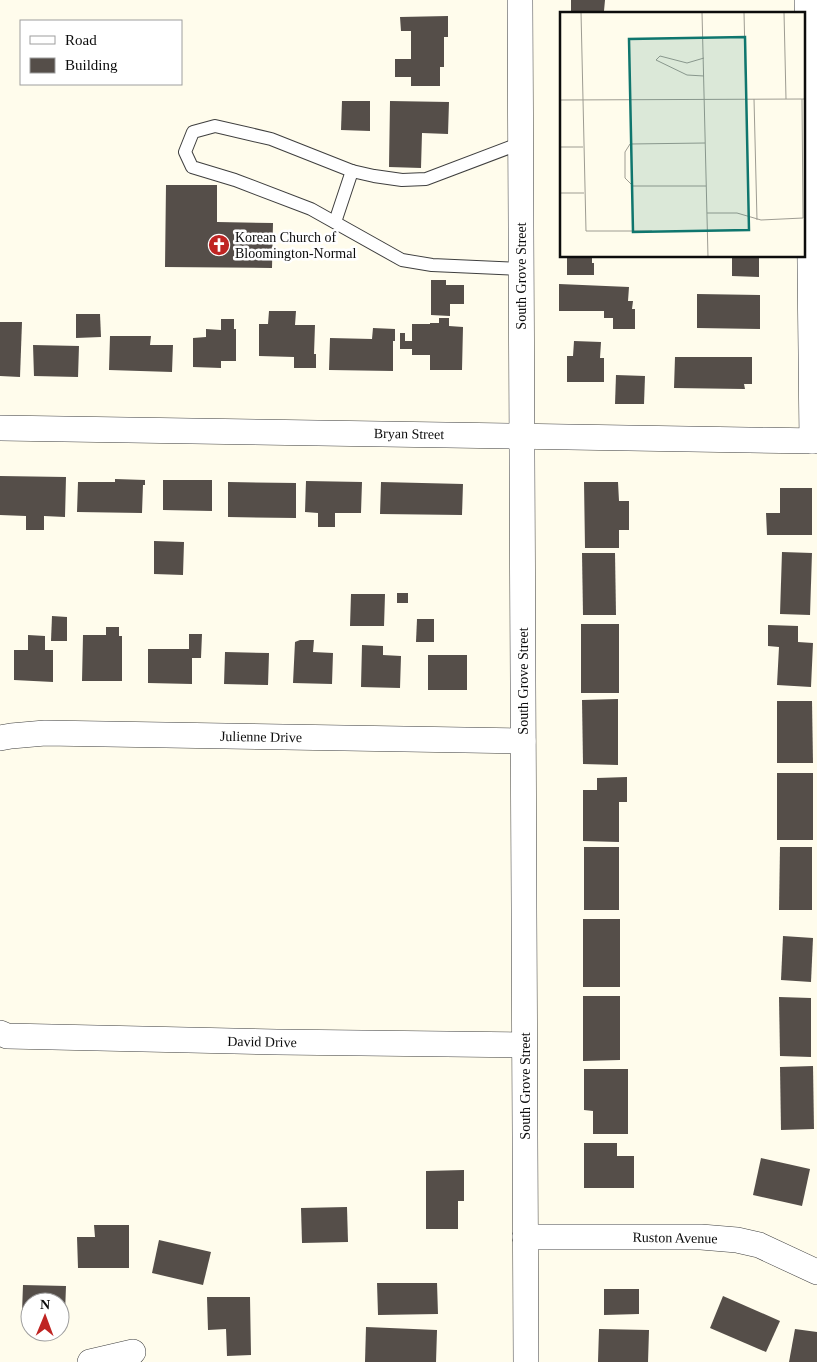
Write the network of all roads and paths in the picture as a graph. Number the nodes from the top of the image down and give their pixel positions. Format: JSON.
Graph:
{"nodes":[{"id":1,"x":520,"y":0,"type":"edge"},
{"id":2,"x":808,"y":0,"type":"edge"},
{"id":3,"x":521,"y":143,"type":"junction"},
{"id":4,"x":352,"y":170,"type":"junction"},
{"id":5,"x":335,"y":222,"type":"junction"},
{"id":6,"x":521,"y":268,"type":"junction"},
{"id":7,"x":0,"y":428,"type":"edge"},
{"id":8,"x":522,"y":436,"type":"junction"},
{"id":9,"x":814,"y":441,"type":"edge"},
{"id":10,"x":0,"y":738,"type":"edge"},
{"id":11,"x":523,"y":741,"type":"junction"},
{"id":12,"x":0,"y":1033,"type":"edge"},
{"id":13,"x":524,"y":1045,"type":"junction"},
{"id":14,"x":525,"y":1237,"type":"junction"},
{"id":15,"x":817,"y":1272,"type":"edge"},
{"id":16,"x":133,"y":1352,"type":"dead end"},
{"id":17,"x":90,"y":1362,"type":"edge"},
{"id":18,"x":526,"y":1362,"type":"edge"}],
"edges":[{"from":1,"to":3,"type":"street","name":"South Grove Street"},
{"from":2,"to":9,"type":"street"},
{"from":3,"to":4,"type":"lane"},
{"from":3,"to":6,"type":"street","name":"South Grove Street"},
{"from":4,"to":5,"type":"lane"},
{"from":4,"to":5,"type":"lane"},
{"from":5,"to":6,"type":"lane"},
{"from":6,"to":8,"type":"street","name":"South Grove Street"},
{"from":7,"to":8,"type":"street","name":"Bryan Street"},
{"from":8,"to":9,"type":"street","name":"Bryan Street"},
{"from":8,"to":11,"type":"street","name":"South Grove Street"},
{"from":10,"to":11,"type":"street","name":"Julienne Drive"},
{"from":11,"to":13,"type":"street","name":"South Grove Street"},
{"from":12,"to":13,"type":"street","name":"David Drive"},
{"from":13,"to":14,"type":"street","name":"South Grove Street"},
{"from":14,"to":15,"type":"street","name":"Ruston Avenue"},
{"from":14,"to":18,"type":"street","name":"South Grove Street"},
{"from":16,"to":17,"type":"street"}]}
